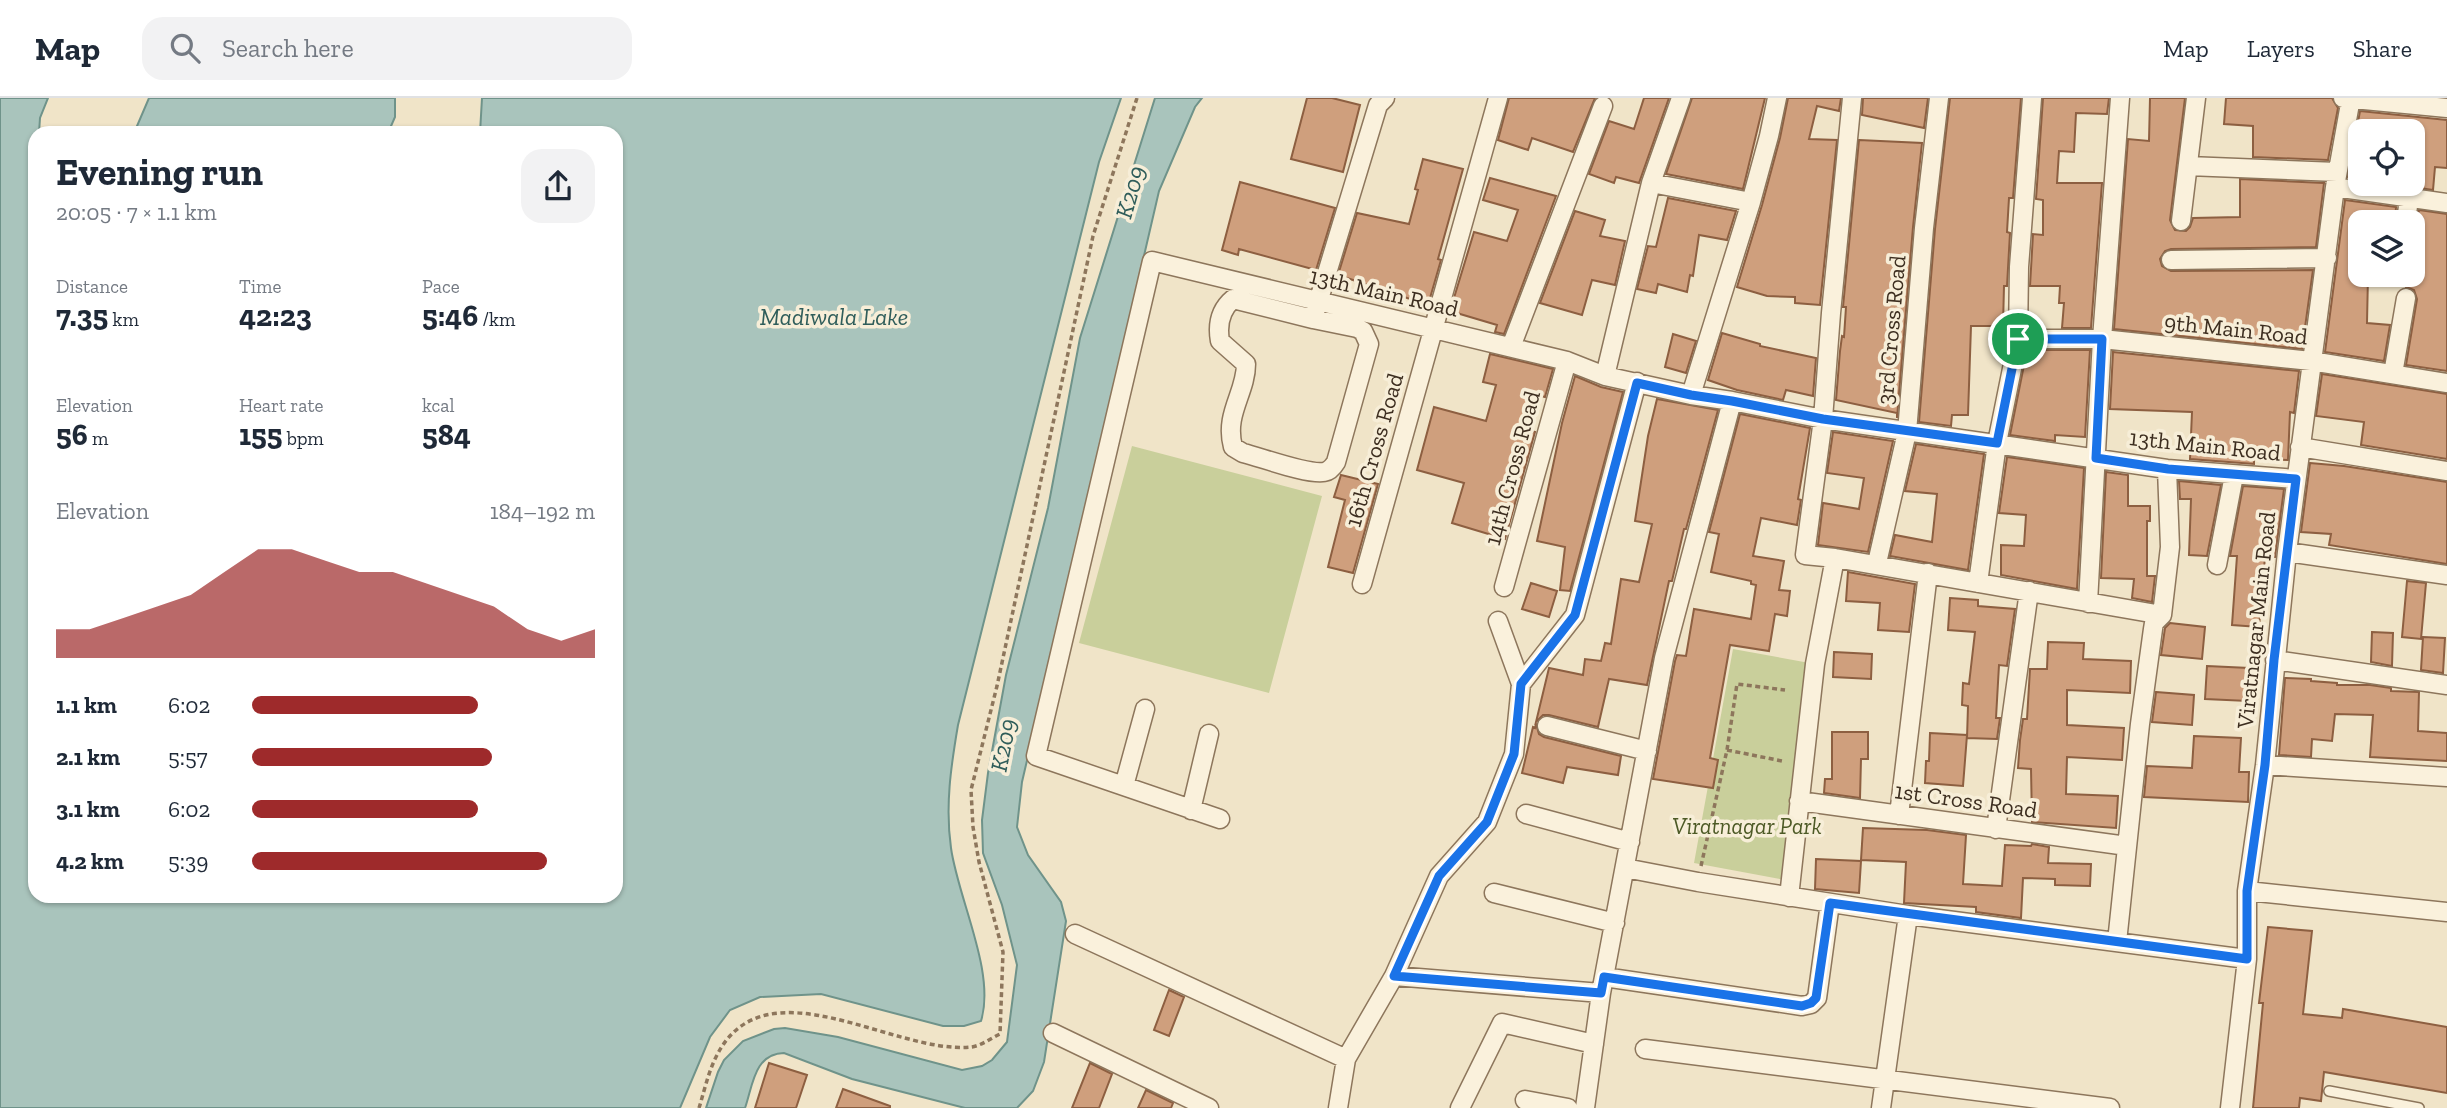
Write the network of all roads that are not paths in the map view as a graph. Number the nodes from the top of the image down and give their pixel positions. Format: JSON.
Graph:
{"nodes":[{"id":1,"x":1385,"y":98,"type":"edge"},
{"id":2,"x":1498,"y":98,"type":"edge"},
{"id":3,"x":1681,"y":98,"type":"edge"},
{"id":4,"x":1777,"y":98,"type":"edge"},
{"id":5,"x":1852,"y":98,"type":"edge"},
{"id":6,"x":1939,"y":98,"type":"edge"},
{"id":7,"x":2032,"y":98,"type":"edge"},
{"id":8,"x":2120,"y":98,"type":"edge"},
{"id":9,"x":2196,"y":98,"type":"edge"},
{"id":10,"x":2348,"y":98,"type":"edge"},
{"id":11,"x":1603,"y":106,"type":"dead end"},
{"id":12,"x":2447,"y":108,"type":"edge"},
{"id":13,"x":2188,"y":166,"type":"junction"},
{"id":14,"x":2336,"y":180,"type":"junction"},
{"id":15,"x":1651,"y":183,"type":"junction"},
{"id":16,"x":2409,"y":198,"type":"junction"},
{"id":17,"x":1751,"y":202,"type":"junction"},
{"id":18,"x":2447,"y":203,"type":"edge"},
{"id":19,"x":2408,"y":210,"type":"edge"},
{"id":20,"x":2181,"y":221,"type":"dead end"},
{"id":21,"x":2327,"y":258,"type":"junction"},
{"id":22,"x":2171,"y":260,"type":"dead end"},
{"id":23,"x":2406,"y":298,"type":"dead end"},
{"id":24,"x":1318,"y":301,"type":"junction"},
{"id":25,"x":1313,"y":320,"type":"junction"},
{"id":26,"x":1434,"y":329,"type":"junction"},
{"id":27,"x":2018,"y":339,"type":"junction"},
{"id":28,"x":2102,"y":339,"type":"junction"},
{"id":29,"x":1511,"y":347,"type":"junction"},
{"id":30,"x":1566,"y":361,"type":"junction"},
{"id":31,"x":2311,"y":361,"type":"junction"},
{"id":32,"x":2393,"y":374,"type":"junction"},
{"id":33,"x":1605,"y":376,"type":"junction"},
{"id":34,"x":1637,"y":383,"type":"junction"},
{"id":35,"x":2447,"y":383,"type":"edge"},
{"id":36,"x":1691,"y":395,"type":"junction"},
{"id":37,"x":1732,"y":401,"type":"junction"},
{"id":38,"x":1823,"y":419,"type":"junction"},
{"id":39,"x":1907,"y":432,"type":"junction"},
{"id":40,"x":1997,"y":443,"type":"junction"},
{"id":41,"x":2300,"y":447,"type":"junction"},
{"id":42,"x":2096,"y":458,"type":"junction"},
{"id":43,"x":2168,"y":469,"type":"junction"},
{"id":44,"x":2447,"y":471,"type":"edge"},
{"id":45,"x":2234,"y":474,"type":"junction"},
{"id":46,"x":2296,"y":479,"type":"junction"},
{"id":47,"x":2287,"y":552,"type":"junction"},
{"id":48,"x":1835,"y":558,"type":"junction"},
{"id":49,"x":1877,"y":563,"type":"junction"},
{"id":50,"x":2217,"y":565,"type":"dead end"},
{"id":51,"x":1928,"y":573,"type":"junction"},
{"id":52,"x":2447,"y":575,"type":"edge"},
{"id":53,"x":1978,"y":583,"type":"junction"},
{"id":54,"x":1362,"y":584,"type":"dead end"},
{"id":55,"x":1504,"y":587,"type":"dead end"},
{"id":56,"x":2029,"y":592,"type":"junction"},
{"id":57,"x":2088,"y":603,"type":"junction"},
{"id":58,"x":2162,"y":615,"type":"junction"},
{"id":59,"x":1498,"y":621,"type":"dead end"},
{"id":60,"x":2274,"y":660,"type":"junction"},
{"id":61,"x":1521,"y":684,"type":"junction"},
{"id":62,"x":2447,"y":685,"type":"edge"},
{"id":63,"x":1145,"y":709,"type":"dead end"},
{"id":64,"x":1547,"y":726,"type":"dead end"},
{"id":65,"x":1209,"y":734,"type":"dead end"},
{"id":66,"x":1647,"y":751,"type":"junction"},
{"id":67,"x":2265,"y":765,"type":"junction"},
{"id":68,"x":2447,"y":777,"type":"edge"},
{"id":69,"x":1124,"y":786,"type":"junction"},
{"id":70,"x":1799,"y":801,"type":"junction"},
{"id":71,"x":1191,"y":810,"type":"junction"},
{"id":72,"x":1526,"y":814,"type":"dead end"},
{"id":73,"x":1899,"y":815,"type":"junction"},
{"id":74,"x":1220,"y":820,"type":"dead end"},
{"id":75,"x":1996,"y":829,"type":"junction"},
{"id":76,"x":1630,"y":842,"type":"junction"},
{"id":77,"x":2127,"y":846,"type":"junction"},
{"id":78,"x":1625,"y":868,"type":"junction"},
{"id":79,"x":2247,"y":891,"type":"junction"},
{"id":80,"x":1494,"y":893,"type":"dead end"},
{"id":81,"x":1789,"y":897,"type":"junction"},
{"id":82,"x":1830,"y":903,"type":"junction"},
{"id":83,"x":2447,"y":912,"type":"edge"},
{"id":84,"x":1908,"y":915,"type":"junction"},
{"id":85,"x":1615,"y":923,"type":"junction"},
{"id":86,"x":1075,"y":934,"type":"dead end"},
{"id":87,"x":2117,"y":942,"type":"junction"},
{"id":88,"x":2247,"y":959,"type":"junction"},
{"id":89,"x":1394,"y":976,"type":"junction"},
{"id":90,"x":1603,"y":985,"type":"junction"},
{"id":91,"x":1053,"y":1034,"type":"dead end"},
{"id":92,"x":1594,"y":1044,"type":"junction"},
{"id":93,"x":1646,"y":1049,"type":"dead end"},
{"id":94,"x":1346,"y":1059,"type":"junction"},
{"id":95,"x":1885,"y":1080,"type":"junction"},
{"id":96,"x":2329,"y":1091,"type":"dead end"},
{"id":97,"x":1525,"y":1100,"type":"dead end"},
{"id":98,"x":1209,"y":1108,"type":"edge"},
{"id":99,"x":1338,"y":1108,"type":"edge"},
{"id":100,"x":1460,"y":1108,"type":"edge"},
{"id":101,"x":1568,"y":1108,"type":"edge"},
{"id":102,"x":1585,"y":1108,"type":"edge"},
{"id":103,"x":1881,"y":1108,"type":"edge"},
{"id":104,"x":2110,"y":1108,"type":"edge"},
{"id":105,"x":2230,"y":1108,"type":"edge"},
{"id":106,"x":2419,"y":1108,"type":"edge"}],
"edges":[{"from":1,"to":24,"type":"street"},
{"from":2,"to":26,"type":"street","name":"16th Cross Road"},
{"from":3,"to":15,"type":"street"},
{"from":4,"to":17,"type":"street"},
{"from":5,"to":38,"type":"street"},
{"from":6,"to":39,"type":"street","name":"3rd Cross Road"},
{"from":7,"to":27,"type":"street"},
{"from":8,"to":28,"type":"street"},
{"from":9,"to":13,"type":"street"},
{"from":10,"to":12,"type":"street"},
{"from":10,"to":14,"type":"street","name":"Viratnagar Main Road"},
{"from":11,"to":29,"type":"street"},
{"from":13,"to":14,"type":"street"},
{"from":13,"to":20,"type":"street"},
{"from":14,"to":16,"type":"street"},
{"from":14,"to":21,"type":"street","name":"Viratnagar Main Road"},
{"from":15,"to":17,"type":"street"},
{"from":15,"to":33,"type":"street"},
{"from":16,"to":18,"type":"street"},
{"from":16,"to":19,"type":"street"},
{"from":17,"to":36,"type":"street"},
{"from":21,"to":22,"type":"street"},
{"from":21,"to":31,"type":"street","name":"Viratnagar Main Road"},
{"from":23,"to":32,"type":"street"},
{"from":24,"to":25,"type":"street"},
{"from":24,"to":26,"type":"street","name":"13th Main Road"},
{"from":24,"to":69,"type":"street","name":"13th Main Road"},
{"from":25,"to":25,"type":"street"},
{"from":26,"to":29,"type":"street","name":"13th Main Road"},
{"from":26,"to":54,"type":"street","name":"16th Cross Road"},
{"from":27,"to":28,"type":"street","name":"9th Main Road"},
{"from":27,"to":40,"type":"street"},
{"from":28,"to":31,"type":"street","name":"9th Main Road"},
{"from":28,"to":42,"type":"street"},
{"from":29,"to":30,"type":"street","name":"13th Main Road"},
{"from":30,"to":33,"type":"street","name":"13th Main Road"},
{"from":30,"to":55,"type":"street","name":"14th Cross Road"},
{"from":31,"to":32,"type":"street","name":"9th Main Road"},
{"from":31,"to":41,"type":"street","name":"Viratnagar Main Road"},
{"from":32,"to":35,"type":"street","name":"9th Main Road"},
{"from":33,"to":34,"type":"street","name":"13th Main Road"},
{"from":34,"to":36,"type":"street","name":"13th Main Road"},
{"from":34,"to":61,"type":"street"},
{"from":36,"to":37,"type":"street","name":"13th Main Road"},
{"from":37,"to":38,"type":"street","name":"13th Main Road"},
{"from":37,"to":66,"type":"street"},
{"from":38,"to":39,"type":"street","name":"13th Main Road"},
{"from":38,"to":48,"type":"street"},
{"from":39,"to":40,"type":"street","name":"13th Main Road"},
{"from":39,"to":49,"type":"street","name":"3rd Cross Road"},
{"from":40,"to":42,"type":"street","name":"13th Main Road"},
{"from":40,"to":53,"type":"street"},
{"from":41,"to":44,"type":"street"},
{"from":41,"to":46,"type":"street","name":"Viratnagar Main Road"},
{"from":42,"to":43,"type":"street","name":"13th Main Road"},
{"from":42,"to":57,"type":"street"},
{"from":43,"to":45,"type":"street","name":"13th Main Road"},
{"from":43,"to":58,"type":"street"},
{"from":45,"to":46,"type":"street","name":"13th Main Road"},
{"from":45,"to":50,"type":"street"},
{"from":46,"to":47,"type":"street","name":"Viratnagar Main Road"},
{"from":47,"to":52,"type":"street"},
{"from":47,"to":60,"type":"street","name":"Viratnagar Main Road"},
{"from":48,"to":49,"type":"street"},
{"from":48,"to":70,"type":"street"},
{"from":49,"to":51,"type":"street"},
{"from":51,"to":53,"type":"street"},
{"from":51,"to":73,"type":"street"},
{"from":53,"to":56,"type":"street"},
{"from":56,"to":57,"type":"street"},
{"from":56,"to":75,"type":"street"},
{"from":57,"to":58,"type":"street"},
{"from":58,"to":77,"type":"street"},
{"from":59,"to":61,"type":"street"},
{"from":60,"to":62,"type":"street"},
{"from":60,"to":67,"type":"street","name":"Viratnagar Main Road"},
{"from":61,"to":89,"type":"street"},
{"from":63,"to":69,"type":"street"},
{"from":64,"to":66,"type":"street"},
{"from":65,"to":71,"type":"street"},
{"from":66,"to":76,"type":"street"},
{"from":67,"to":68,"type":"street"},
{"from":67,"to":79,"type":"street","name":"Viratnagar Main Road"},
{"from":69,"to":71,"type":"street","name":"13th Main Road"},
{"from":70,"to":73,"type":"street","name":"1st Cross Road"},
{"from":70,"to":81,"type":"street"},
{"from":71,"to":74,"type":"street","name":"13th Main Road"},
{"from":72,"to":76,"type":"street"},
{"from":73,"to":75,"type":"street","name":"1st Cross Road"},
{"from":75,"to":77,"type":"street","name":"1st Cross Road"},
{"from":76,"to":78,"type":"street"},
{"from":77,"to":87,"type":"street"},
{"from":78,"to":81,"type":"street"},
{"from":78,"to":85,"type":"street"},
{"from":79,"to":83,"type":"street"},
{"from":79,"to":88,"type":"street","name":"Viratnagar Main Road"},
{"from":80,"to":85,"type":"street"},
{"from":81,"to":82,"type":"street"},
{"from":82,"to":84,"type":"street"},
{"from":82,"to":90,"type":"street"},
{"from":84,"to":87,"type":"street"},
{"from":84,"to":95,"type":"street"},
{"from":85,"to":90,"type":"street"},
{"from":86,"to":94,"type":"street"},
{"from":87,"to":88,"type":"street"},
{"from":88,"to":105,"type":"street","name":"Viratnagar Main Road"},
{"from":89,"to":90,"type":"street"},
{"from":89,"to":94,"type":"street"},
{"from":90,"to":92,"type":"street"},
{"from":91,"to":98,"type":"street"},
{"from":92,"to":100,"type":"street"},
{"from":92,"to":102,"type":"street"},
{"from":93,"to":95,"type":"street"},
{"from":94,"to":99,"type":"street"},
{"from":95,"to":103,"type":"street"},
{"from":95,"to":104,"type":"street"},
{"from":96,"to":106,"type":"lane"},
{"from":97,"to":101,"type":"street"}]}
